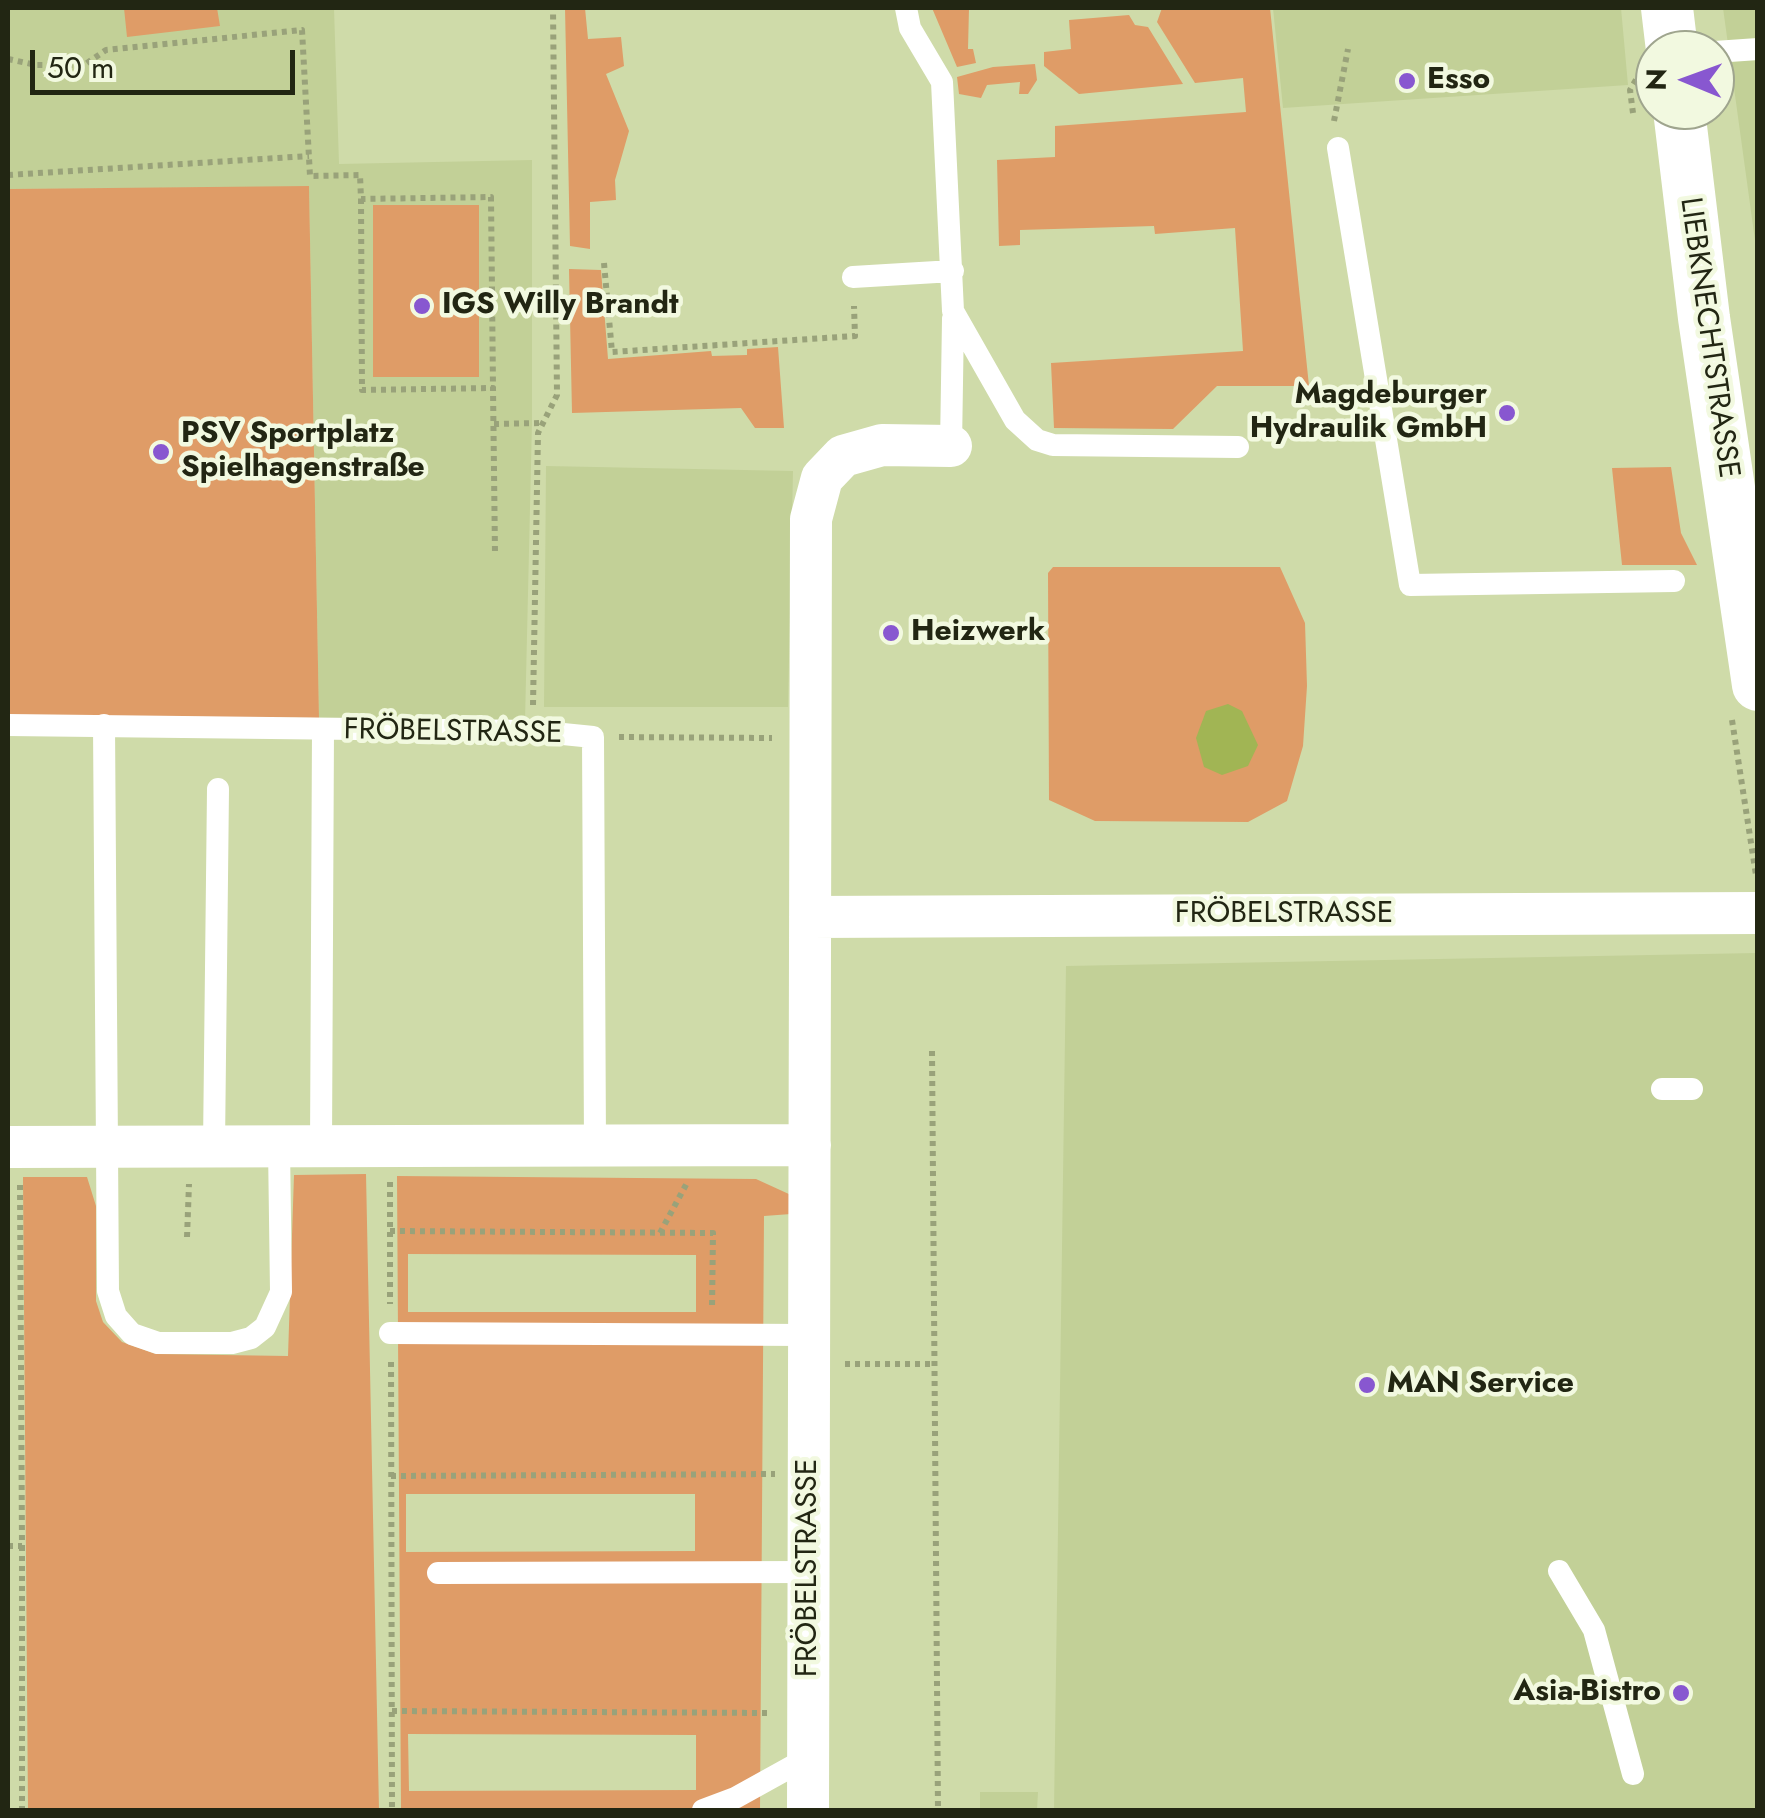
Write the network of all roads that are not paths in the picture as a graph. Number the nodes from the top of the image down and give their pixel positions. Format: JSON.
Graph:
{"nodes":[{"id":1,"x":906,"y":8,"type":"edge"},
{"id":2,"x":1681,"y":130,"type":"edge"},
{"id":3,"x":1338,"y":148,"type":"road end"},
{"id":4,"x":954,"y":270,"type":"junction"},
{"id":5,"x":853,"y":277,"type":"road end"},
{"id":6,"x":953,"y":311,"type":"junction"},
{"id":7,"x":951,"y":446,"type":"joint"},
{"id":8,"x":1238,"y":447,"type":"dead end"},
{"id":9,"x":1674,"y":582,"type":"dead end"},
{"id":10,"x":1757,"y":673,"type":"edge"},
{"id":11,"x":8,"y":725,"type":"edge"},
{"id":12,"x":104,"y":725,"type":"junction"},
{"id":13,"x":323,"y":730,"type":"junction"},
{"id":14,"x":218,"y":789,"type":"dead end"},
{"id":15,"x":1758,"y":913,"type":"edge"},
{"id":16,"x":810,"y":917,"type":"junction"},
{"id":17,"x":1662,"y":1089,"type":"dead end"},
{"id":18,"x":1692,"y":1089,"type":"dead end"},
{"id":19,"x":810,"y":1145,"type":"junction"},
{"id":20,"x":107,"y":1146,"type":"junction"},
{"id":21,"x":214,"y":1146,"type":"junction"},
{"id":22,"x":300,"y":1146,"type":"junction"},
{"id":23,"x":595,"y":1146,"type":"junction"},
{"id":24,"x":14,"y":1147,"type":"edge"},
{"id":25,"x":390,"y":1333,"type":"road end"},
{"id":26,"x":808,"y":1350,"type":"junction"},
{"id":27,"x":1558,"y":1570,"type":"dead end"},
{"id":28,"x":810,"y":1572,"type":"junction"},
{"id":29,"x":438,"y":1573,"type":"dead end"},
{"id":30,"x":808,"y":1757,"type":"junction"},
{"id":31,"x":1632,"y":1774,"type":"dead end"},
{"id":32,"x":703,"y":1810,"type":"edge"},
{"id":33,"x":808,"y":1810,"type":"edge"}],
"edges":[{"from":1,"to":4,"type":"lane"},
{"from":2,"to":10,"type":"street","name":"LIEBKNECHTSTRASSE"},
{"from":3,"to":9,"type":"lane"},
{"from":4,"to":5,"type":"lane"},
{"from":4,"to":6,"type":"lane"},
{"from":6,"to":7,"type":"lane"},
{"from":6,"to":8,"type":"lane"},
{"from":7,"to":16,"type":"street","name":"FRÖBELSTRASSE"},
{"from":11,"to":12,"type":"lane","name":"FRÖBELSTRASSE"},
{"from":12,"to":13,"type":"lane","name":"FRÖBELSTRASSE"},
{"from":12,"to":20,"type":"lane","name":"FRÖBELSTRASSE"},
{"from":13,"to":22,"type":"lane","name":"FRÖBELSTRASSE"},
{"from":13,"to":23,"type":"lane","name":"FRÖBELSTRASSE"},
{"from":14,"to":21,"type":"lane"},
{"from":15,"to":16,"type":"street","name":"FRÖBELSTRASSE"},
{"from":16,"to":19,"type":"street","name":"FRÖBELSTRASSE"},
{"from":17,"to":18,"type":"lane"},
{"from":19,"to":23,"type":"street"},
{"from":19,"to":26,"type":"street","name":"FRÖBELSTRASSE"},
{"from":20,"to":21,"type":"street"},
{"from":20,"to":22,"type":"lane","name":"FRÖBELSTRASSE"},
{"from":20,"to":24,"type":"street"},
{"from":21,"to":22,"type":"street"},
{"from":22,"to":23,"type":"street"},
{"from":25,"to":26,"type":"lane"},
{"from":26,"to":28,"type":"street","name":"FRÖBELSTRASSE"},
{"from":27,"to":31,"type":"lane"},
{"from":28,"to":29,"type":"lane"},
{"from":28,"to":30,"type":"street","name":"FRÖBELSTRASSE"},
{"from":30,"to":32,"type":"lane"},
{"from":30,"to":33,"type":"street","name":"FRÖBELSTRASSE"}]}
